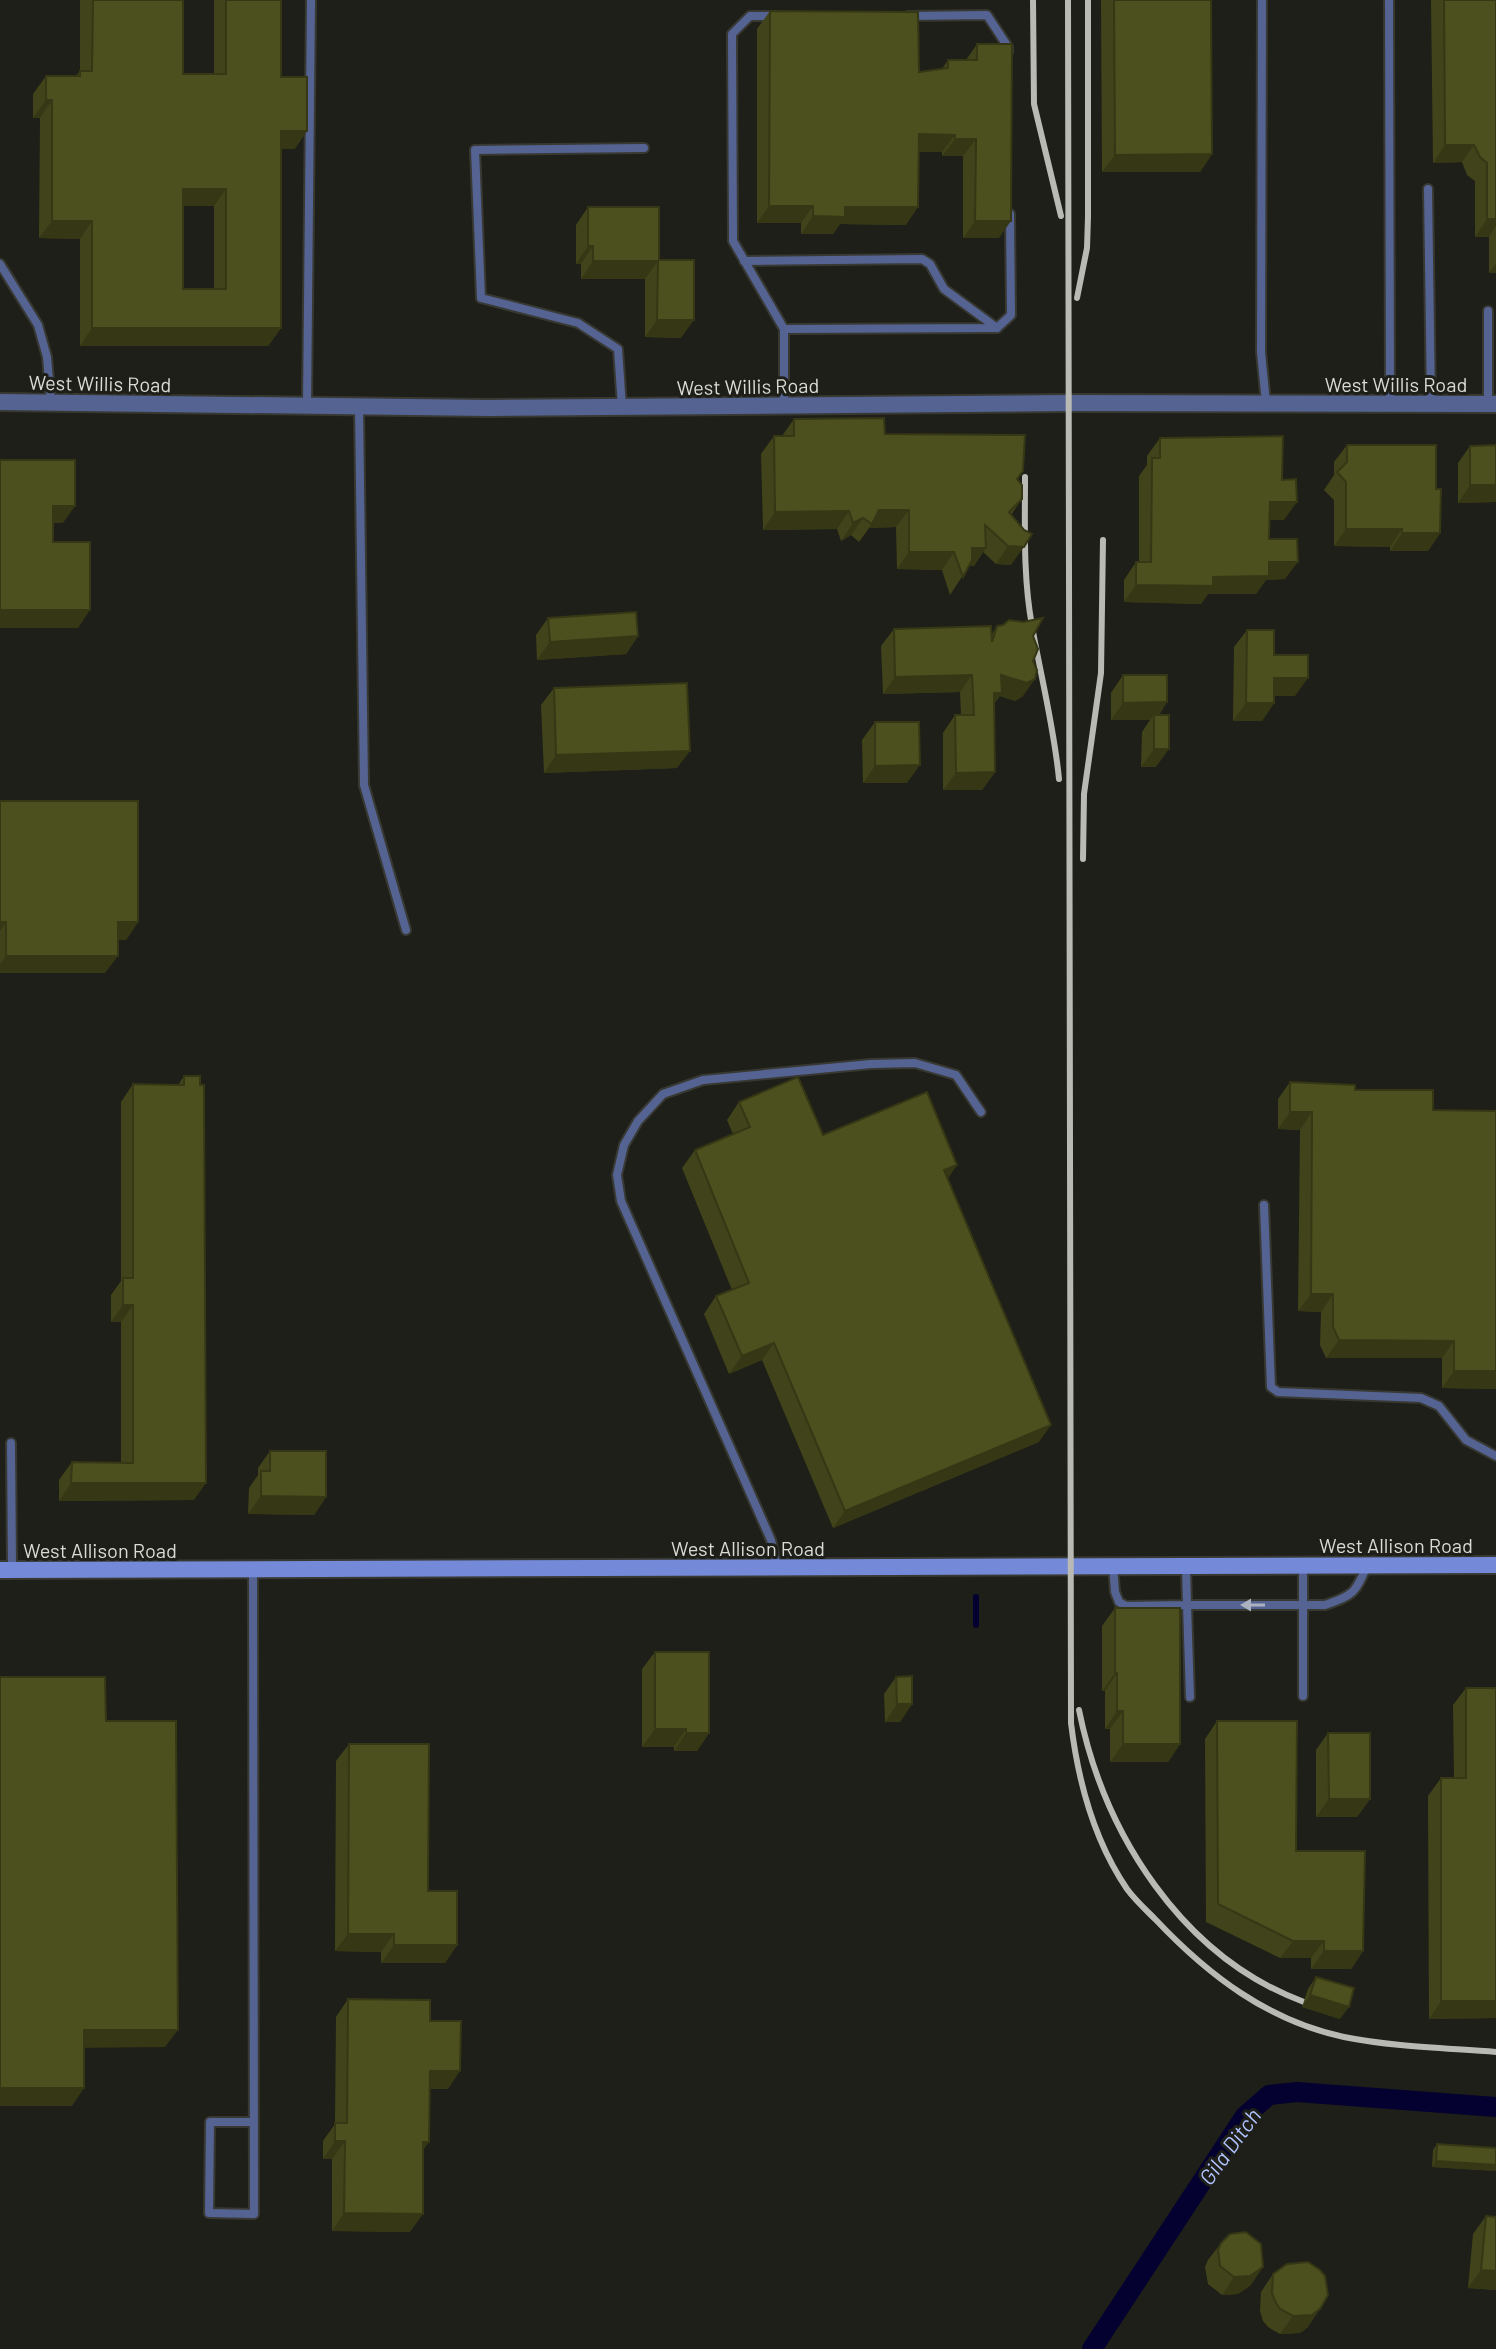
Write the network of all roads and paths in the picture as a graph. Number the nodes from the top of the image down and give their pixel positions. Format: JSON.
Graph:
{"nodes":[{"id":1,"x":311,"y":0,"type":"edge"},
{"id":2,"x":1262,"y":0,"type":"edge"},
{"id":3,"x":1389,"y":0,"type":"edge"},
{"id":4,"x":782,"y":16,"type":"edge"},
{"id":5,"x":892,"y":16,"type":"edge"},
{"id":6,"x":1009,"y":63,"type":"edge"},
{"id":7,"x":644,"y":148,"type":"dead end"},
{"id":8,"x":1428,"y":189,"type":"dead end"},
{"id":9,"x":1010,"y":205,"type":"edge"},
{"id":10,"x":744,"y":261,"type":"junction"},
{"id":11,"x":0,"y":264,"type":"edge"},
{"id":12,"x":1488,"y":311,"type":"dead end"},
{"id":13,"x":997,"y":328,"type":"junction"},
{"id":14,"x":784,"y":329,"type":"junction"},
{"id":15,"x":0,"y":402,"type":"edge"},
{"id":16,"x":51,"y":403,"type":"junction"},
{"id":17,"x":1266,"y":403,"type":"junction"},
{"id":18,"x":1390,"y":404,"type":"junction"},
{"id":19,"x":1431,"y":404,"type":"junction"},
{"id":20,"x":1492,"y":404,"type":"edge"},
{"id":21,"x":307,"y":406,"type":"junction"},
{"id":22,"x":784,"y":406,"type":"junction"},
{"id":23,"x":359,"y":407,"type":"junction"},
{"id":24,"x":622,"y":407,"type":"junction"},
{"id":25,"x":406,"y":930,"type":"dead end"},
{"id":26,"x":981,"y":1112,"type":"dead end"},
{"id":27,"x":1264,"y":1205,"type":"dead end"},
{"id":28,"x":11,"y":1443,"type":"dead end"},
{"id":29,"x":1496,"y":1456,"type":"edge"},
{"id":30,"x":0,"y":1481,"type":"edge"},
{"id":31,"x":11,"y":1481,"type":"junction"},
{"id":32,"x":1113,"y":1565,"type":"junction"},
{"id":33,"x":1186,"y":1565,"type":"junction"},
{"id":34,"x":1303,"y":1565,"type":"junction"},
{"id":35,"x":1368,"y":1565,"type":"junction"},
{"id":36,"x":1496,"y":1565,"type":"edge"},
{"id":37,"x":777,"y":1567,"type":"junction"},
{"id":38,"x":6,"y":1570,"type":"edge"},
{"id":39,"x":253,"y":1571,"type":"junction"},
{"id":40,"x":1187,"y":1605,"type":"junction"},
{"id":41,"x":1303,"y":1605,"type":"junction"},
{"id":42,"x":1303,"y":1696,"type":"dead end"},
{"id":43,"x":1190,"y":1697,"type":"dead end"},
{"id":44,"x":254,"y":2122,"type":"junction"}],
"edges":[{"from":1,"to":21,"type":"lane"},
{"from":2,"to":17,"type":"lane"},
{"from":3,"to":18,"type":"lane"},
{"from":4,"to":10,"type":"lane"},
{"from":5,"to":6,"type":"lane"},
{"from":7,"to":24,"type":"lane"},
{"from":8,"to":19,"type":"lane"},
{"from":9,"to":13,"type":"lane"},
{"from":10,"to":13,"type":"lane"},
{"from":10,"to":14,"type":"lane"},
{"from":11,"to":16,"type":"lane"},
{"from":12,"to":20,"type":"lane"},
{"from":13,"to":14,"type":"lane"},
{"from":14,"to":22,"type":"lane"},
{"from":15,"to":16,"type":"street","name":"West Willis Road"},
{"from":16,"to":21,"type":"street","name":"West Willis Road"},
{"from":17,"to":18,"type":"street","name":"West Willis Road"},
{"from":17,"to":22,"type":"street","name":"West Willis Road"},
{"from":18,"to":19,"type":"street","name":"West Willis Road"},
{"from":19,"to":20,"type":"street","name":"West Willis Road"},
{"from":21,"to":23,"type":"street","name":"West Willis Road"},
{"from":22,"to":24,"type":"street","name":"West Willis Road"},
{"from":23,"to":24,"type":"street","name":"West Willis Road"},
{"from":23,"to":25,"type":"lane"},
{"from":26,"to":37,"type":"lane"},
{"from":27,"to":29,"type":"lane"},
{"from":28,"to":31,"type":"lane"},
{"from":30,"to":31,"type":"lane"},
{"from":31,"to":38,"type":"lane"},
{"from":32,"to":33,"type":"street","name":"West Allison Road"},
{"from":32,"to":37,"type":"street","name":"West Allison Road"},
{"from":32,"to":40,"type":"lane"},
{"from":33,"to":34,"type":"street","name":"West Allison Road"},
{"from":33,"to":40,"type":"lane"},
{"from":34,"to":35,"type":"street","name":"West Allison Road"},
{"from":34,"to":41,"type":"lane"},
{"from":35,"to":36,"type":"street","name":"West Allison Road"},
{"from":35,"to":41,"type":"lane"},
{"from":37,"to":39,"type":"street","name":"West Allison Road"},
{"from":38,"to":39,"type":"street","name":"West Allison Road"},
{"from":39,"to":44,"type":"lane"},
{"from":41,"to":40,"type":"lane","one_way":true},
{"from":40,"to":43,"type":"lane"},
{"from":41,"to":42,"type":"lane"},
{"from":44,"to":44,"type":"lane"}]}
